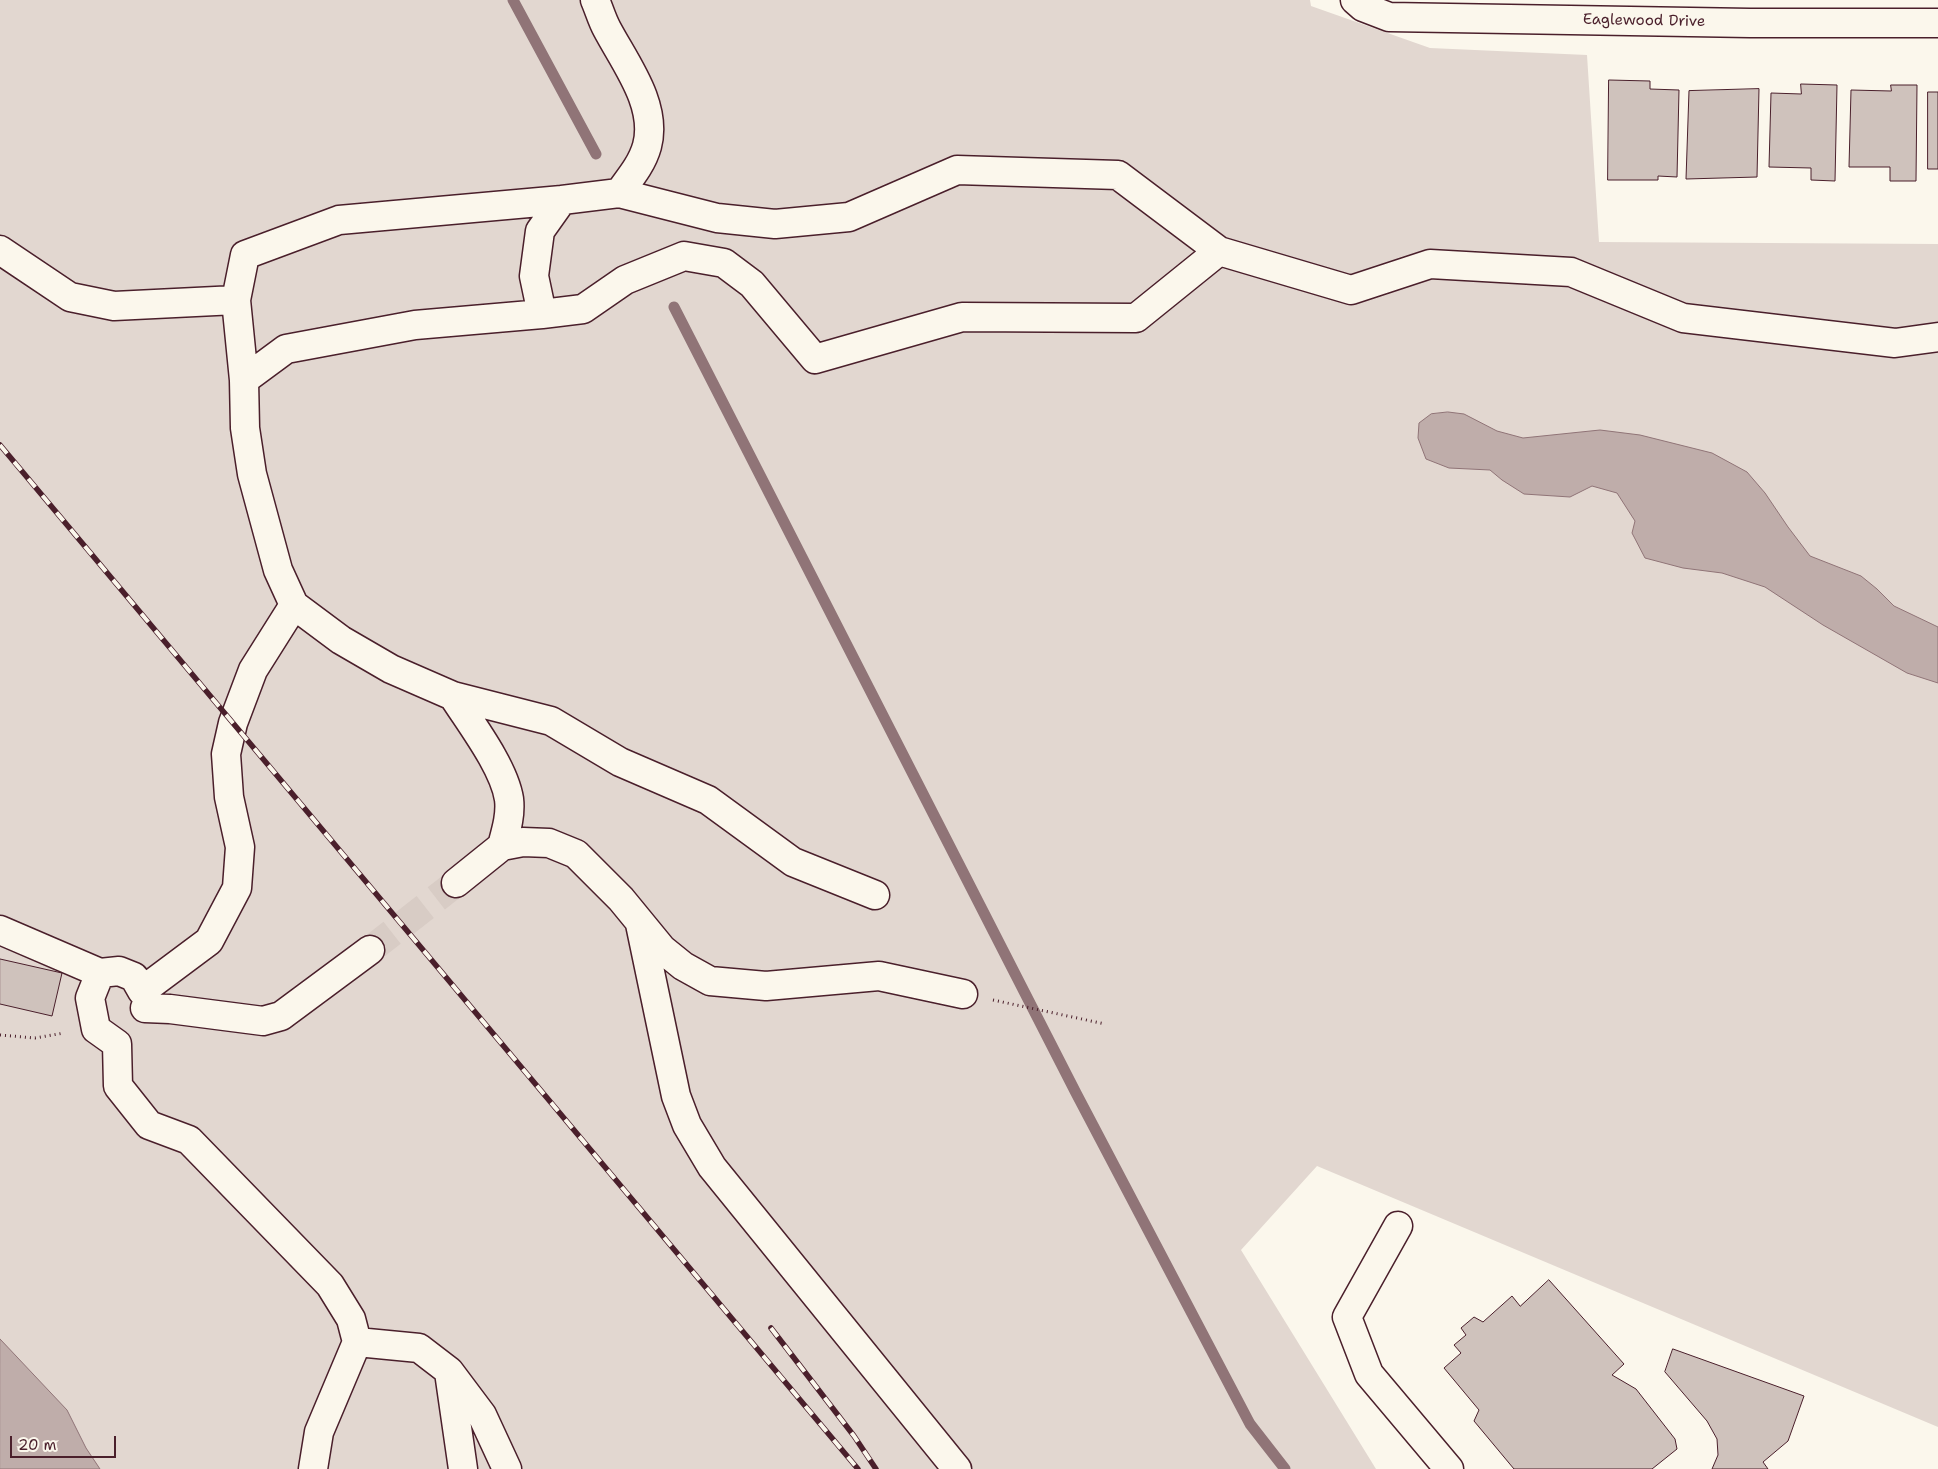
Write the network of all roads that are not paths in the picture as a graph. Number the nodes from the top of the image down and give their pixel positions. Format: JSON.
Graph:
{"nodes":[{"id":1,"x":595,"y":0,"type":"edge"},
{"id":2,"x":1355,"y":0,"type":"edge"},
{"id":3,"x":1938,"y":23,"type":"edge"},
{"id":4,"x":619,"y":193,"type":"junction"},
{"id":5,"x":562,"y":200,"type":"junction"},
{"id":6,"x":0,"y":250,"type":"edge"},
{"id":7,"x":1219,"y":251,"type":"junction"},
{"id":8,"x":236,"y":300,"type":"junction"},
{"id":9,"x":542,"y":314,"type":"junction"},
{"id":10,"x":1938,"y":337,"type":"edge"},
{"id":11,"x":244,"y":380,"type":"junction"},
{"id":12,"x":294,"y":605,"type":"junction"},
{"id":13,"x":453,"y":696,"type":"junction"},
{"id":14,"x":502,"y":846,"type":"junction"},
{"id":15,"x":456,"y":882,"type":"tunnel mouth"},
{"id":16,"x":875,"y":895,"type":"dead end"},
{"id":17,"x":640,"y":924,"type":"junction"},
{"id":18,"x":0,"y":930,"type":"edge"},
{"id":19,"x":370,"y":950,"type":"tunnel mouth"},
{"id":20,"x":100,"y":973,"type":"junction"},
{"id":21,"x":963,"y":994,"type":"road end"},
{"id":22,"x":146,"y":1008,"type":"dead end"},
{"id":23,"x":1398,"y":1226,"type":"dead end"},
{"id":24,"x":357,"y":1342,"type":"junction"},
{"id":25,"x":449,"y":1371,"type":"junction"},
{"id":26,"x":313,"y":1469,"type":"edge"},
{"id":27,"x":463,"y":1469,"type":"edge"},
{"id":28,"x":507,"y":1469,"type":"edge"},
{"id":29,"x":956,"y":1469,"type":"edge"},
{"id":30,"x":1449,"y":1469,"type":"edge"}],
"edges":[{"from":1,"to":4,"type":"street"},
{"from":2,"to":3,"type":"street","name":"Eaglewood Drive"},
{"from":4,"to":5,"type":"street"},
{"from":4,"to":7,"type":"street"},
{"from":5,"to":8,"type":"street"},
{"from":5,"to":9,"type":"street"},
{"from":6,"to":8,"type":"street"},
{"from":7,"to":9,"type":"street"},
{"from":7,"to":10,"type":"street"},
{"from":8,"to":11,"type":"street"},
{"from":9,"to":11,"type":"street"},
{"from":11,"to":12,"type":"street"},
{"from":12,"to":13,"type":"street"},
{"from":12,"to":20,"type":"street"},
{"from":13,"to":14,"type":"street"},
{"from":13,"to":16,"type":"street"},
{"from":14,"to":15,"type":"street"},
{"from":14,"to":17,"type":"street"},
{"from":17,"to":21,"type":"street"},
{"from":17,"to":29,"type":"street"},
{"from":18,"to":20,"type":"street"},
{"from":19,"to":22,"type":"street"},
{"from":20,"to":24,"type":"street"},
{"from":23,"to":30,"type":"street"},
{"from":24,"to":25,"type":"street"},
{"from":24,"to":26,"type":"street"},
{"from":25,"to":27,"type":"street"},
{"from":25,"to":28,"type":"street"}]}
